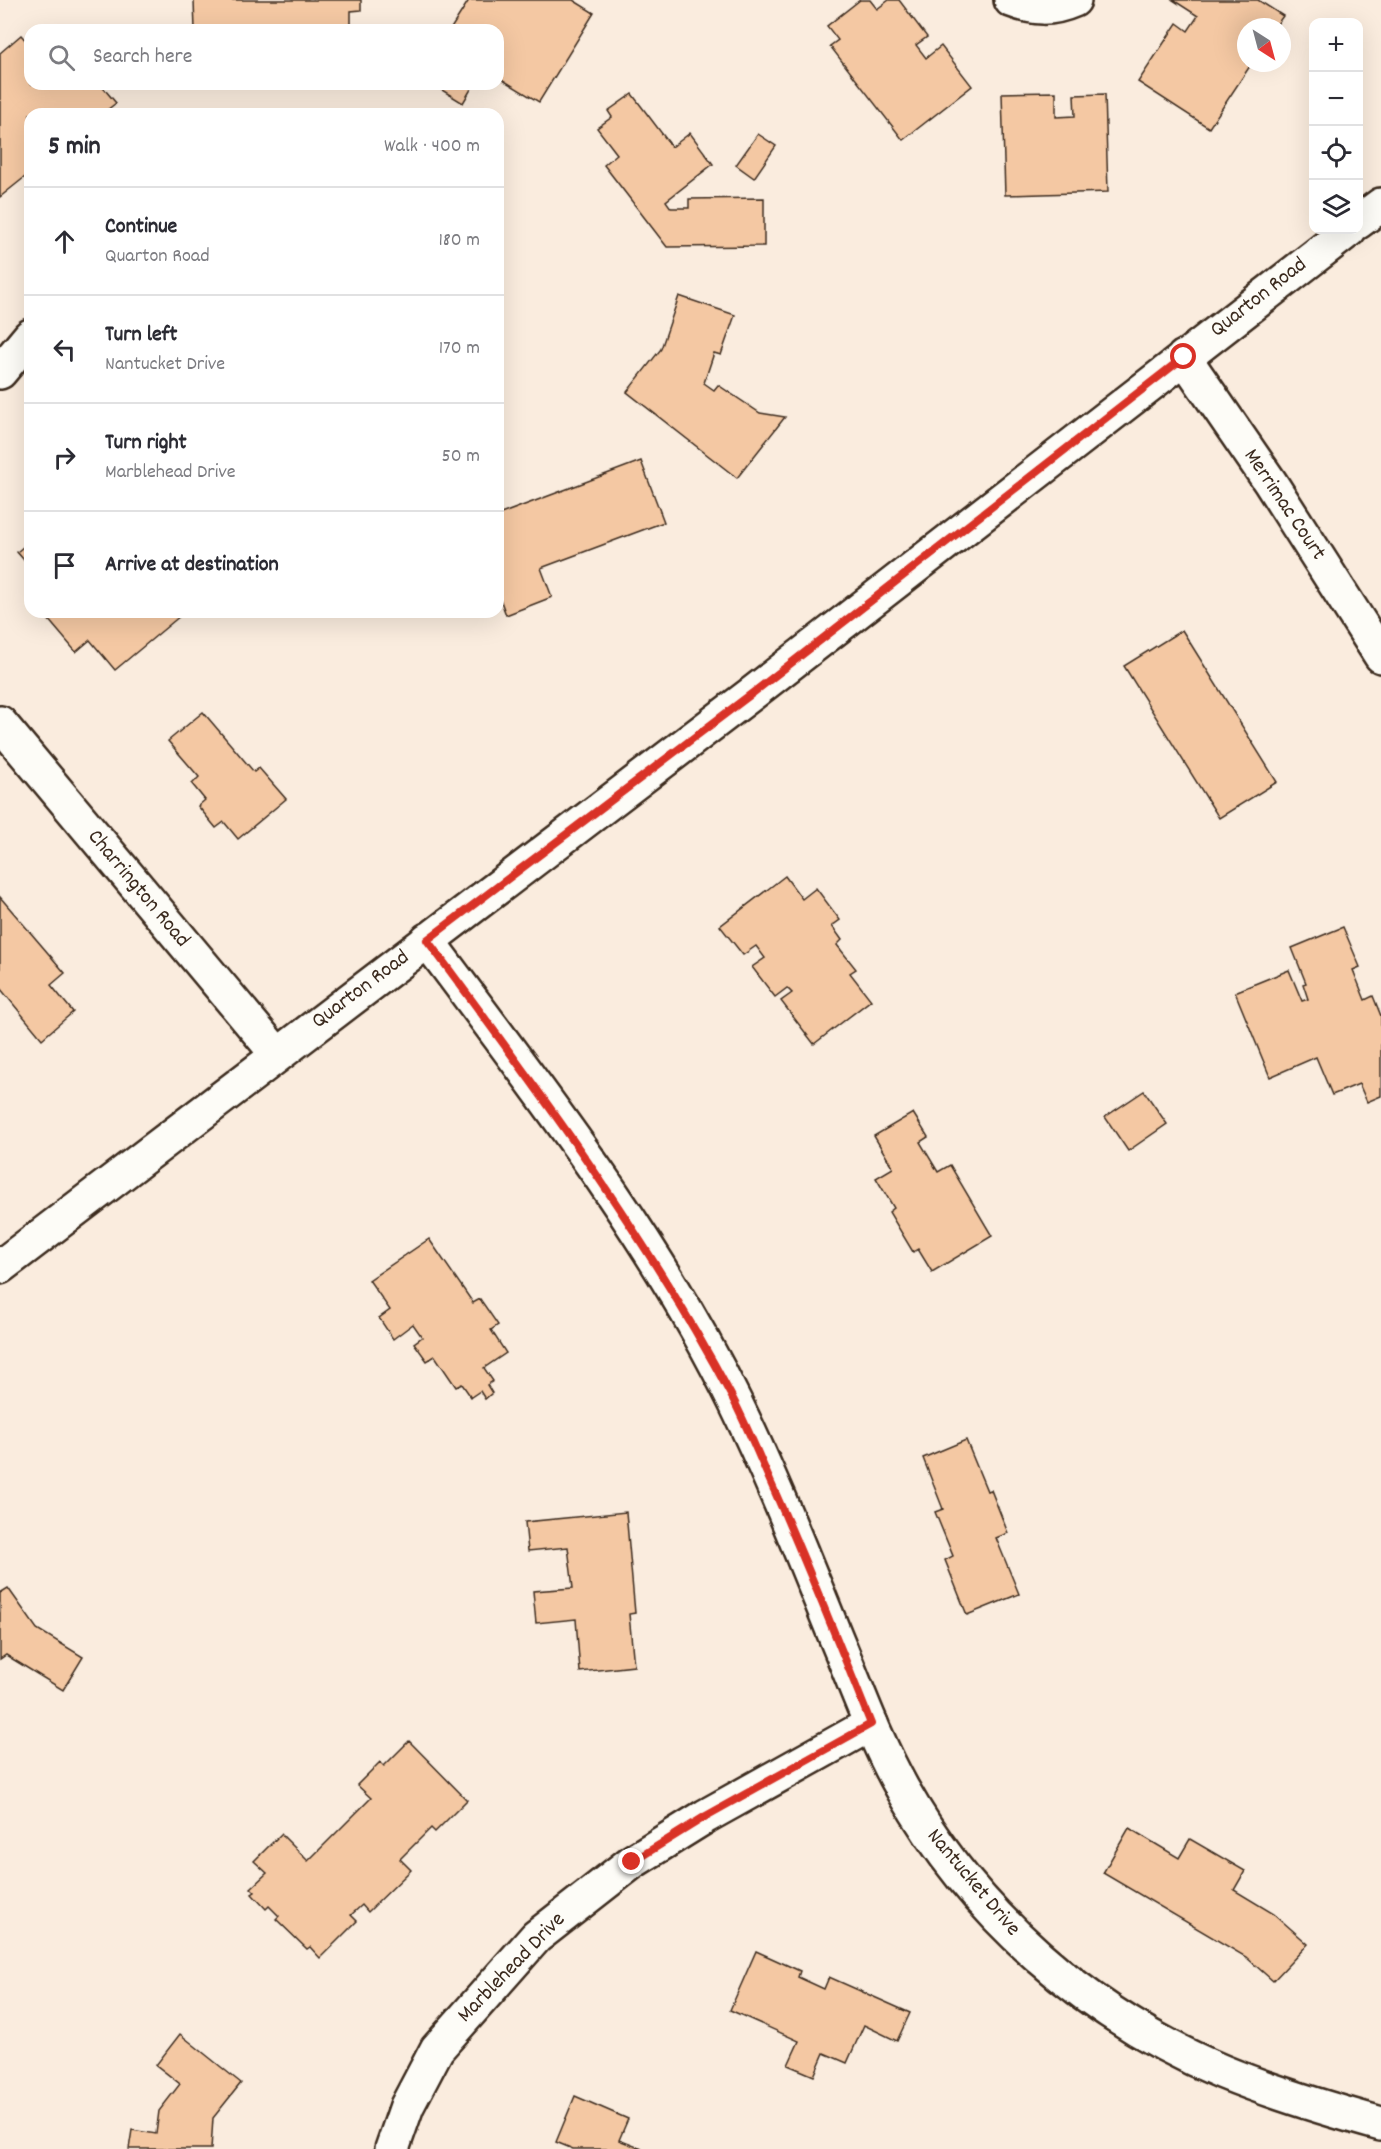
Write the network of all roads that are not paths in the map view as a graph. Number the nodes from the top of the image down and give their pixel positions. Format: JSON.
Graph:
{"nodes":[{"id":1,"x":1011,"y":0,"type":"edge"},
{"id":2,"x":1074,"y":0,"type":"edge"},
{"id":3,"x":1381,"y":204,"type":"edge"},
{"id":4,"x":1363,"y":219,"type":"edge"},
{"id":5,"x":1344,"y":234,"type":"edge"},
{"id":6,"x":24,"y":343,"type":"edge"},
{"id":7,"x":1184,"y":357,"type":"junction"},
{"id":8,"x":0,"y":372,"type":"edge"},
{"id":9,"x":1381,"y":656,"type":"edge"},
{"id":10,"x":0,"y":723,"type":"edge"},
{"id":11,"x":427,"y":940,"type":"junction"},
{"id":12,"x":277,"y":1054,"type":"junction"},
{"id":13,"x":0,"y":1267,"type":"edge"},
{"id":14,"x":871,"y":1724,"type":"junction"},
{"id":15,"x":1381,"y":2124,"type":"edge"},
{"id":16,"x":392,"y":2149,"type":"edge"}],
"edges":[{"from":1,"to":2,"type":"street"},
{"from":3,"to":4,"type":"street"},
{"from":5,"to":7,"type":"street","name":"Quarton Road"},
{"from":6,"to":8,"type":"street"},
{"from":7,"to":9,"type":"street","name":"Merrimac Court"},
{"from":7,"to":11,"type":"street","name":"Quarton Road"},
{"from":10,"to":12,"type":"street","name":"Charrington Road"},
{"from":11,"to":12,"type":"street","name":"Quarton Road"},
{"from":11,"to":14,"type":"street","name":"Nantucket Drive"},
{"from":12,"to":13,"type":"street","name":"Quarton Road"},
{"from":14,"to":15,"type":"street","name":"Nantucket Drive"},
{"from":14,"to":16,"type":"street","name":"Marblehead Drive"}]}
